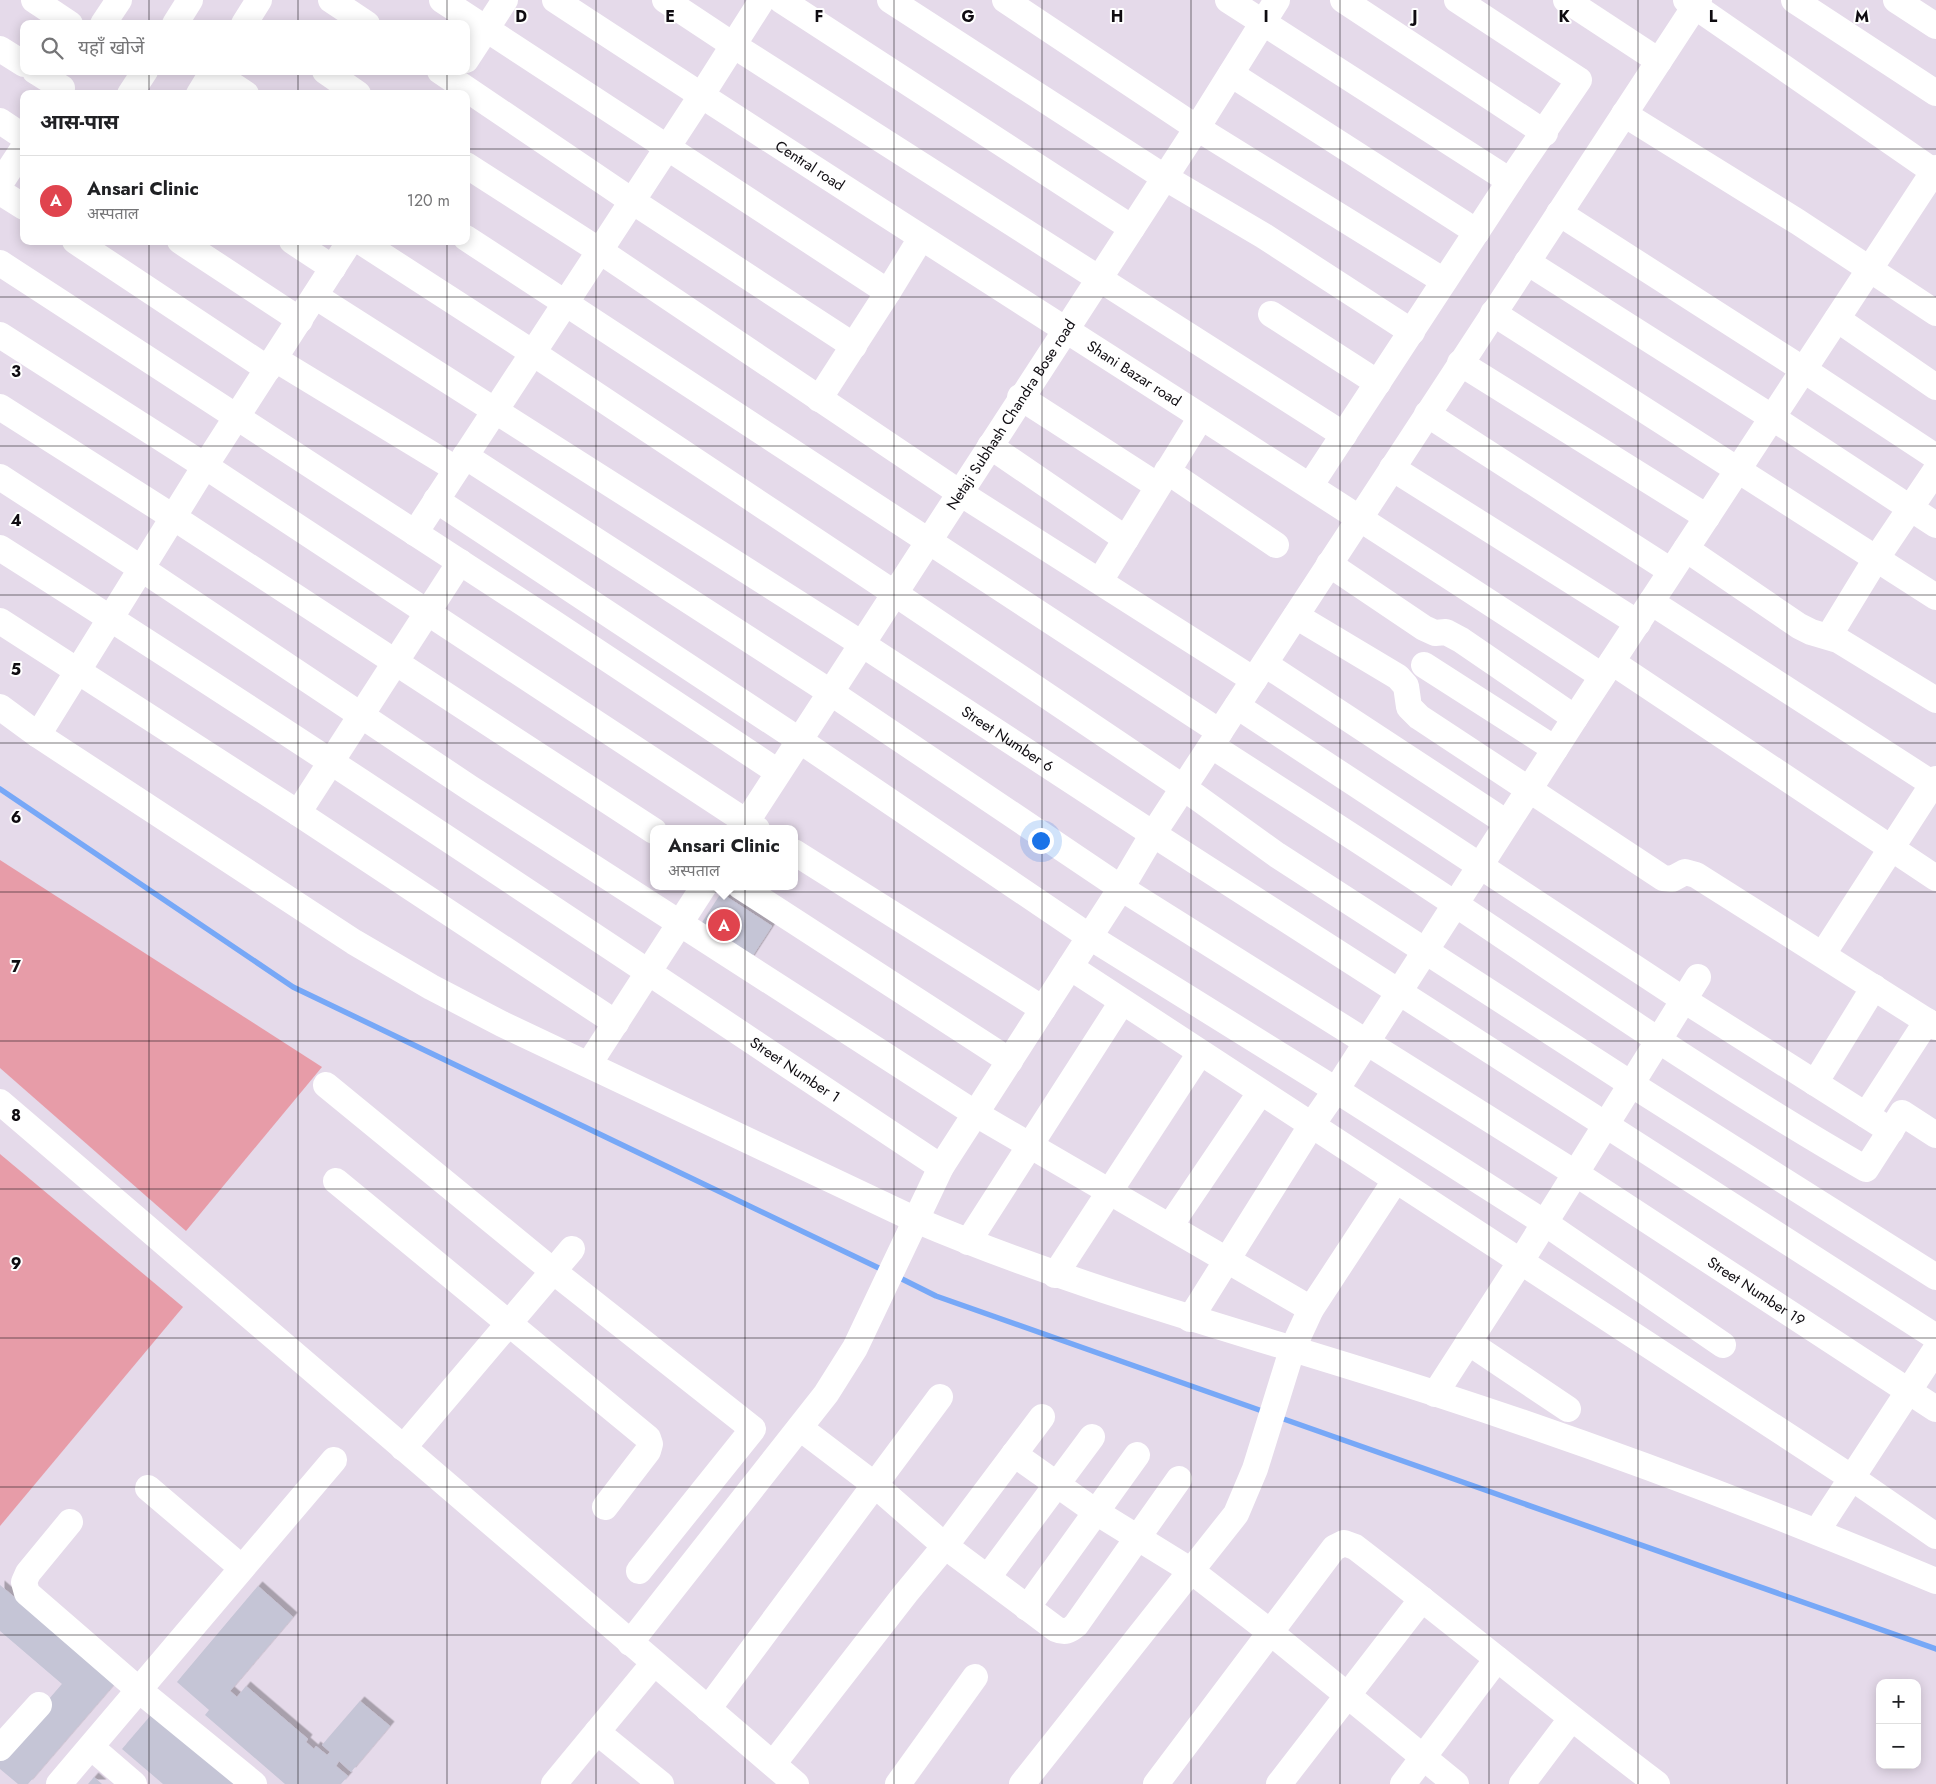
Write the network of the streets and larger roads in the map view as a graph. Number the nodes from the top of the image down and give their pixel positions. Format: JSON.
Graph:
{"nodes":[{"id":1,"x":34,"y":0,"type":"edge"},
{"id":2,"x":119,"y":0,"type":"edge"},
{"id":3,"x":190,"y":0,"type":"edge"},
{"id":4,"x":331,"y":0,"type":"edge"},
{"id":5,"x":442,"y":0,"type":"edge"},
{"id":6,"x":505,"y":0,"type":"edge"},
{"id":7,"x":555,"y":0,"type":"edge"},
{"id":8,"x":665,"y":0,"type":"edge"},
{"id":9,"x":762,"y":0,"type":"edge"},
{"id":10,"x":781,"y":0,"type":"edge"},
{"id":11,"x":890,"y":0,"type":"edge"},
{"id":12,"x":1005,"y":0,"type":"edge"},
{"id":13,"x":1228,"y":0,"type":"edge"},
{"id":14,"x":1277,"y":0,"type":"edge"},
{"id":15,"x":1343,"y":0,"type":"edge"},
{"id":16,"x":1457,"y":0,"type":"edge"},
{"id":17,"x":1566,"y":0,"type":"edge"},
{"id":18,"x":1794,"y":0,"type":"edge"},
{"id":19,"x":1896,"y":0,"type":"edge"},
{"id":20,"x":1694,"y":2,"type":"edge"},
{"id":21,"x":64,"y":20,"type":"edge"},
{"id":22,"x":106,"y":20,"type":"edge"},
{"id":23,"x":178,"y":20,"type":"edge"},
{"id":24,"x":361,"y":20,"type":"edge"},
{"id":25,"x":1263,"y":22,"type":"junction"},
{"id":26,"x":1936,"y":26,"type":"edge"},
{"id":27,"x":486,"y":29,"type":"junction"},
{"id":28,"x":733,"y":46,"type":"junction"},
{"id":29,"x":0,"y":49,"type":"edge"},
{"id":30,"x":470,"y":51,"type":"edge"},
{"id":31,"x":1659,"y":61,"type":"junction"},
{"id":32,"x":20,"y":62,"type":"edge"},
{"id":33,"x":1231,"y":74,"type":"junction"},
{"id":34,"x":44,"y":75,"type":"edge"},
{"id":35,"x":142,"y":75,"type":"edge"},
{"id":36,"x":211,"y":75,"type":"edge"},
{"id":37,"x":218,"y":75,"type":"edge"},
{"id":38,"x":331,"y":75,"type":"edge"},
{"id":39,"x":453,"y":75,"type":"edge"},
{"id":40,"x":64,"y":84,"type":"edge"},
{"id":41,"x":133,"y":90,"type":"edge"},
{"id":42,"x":202,"y":90,"type":"edge"},
{"id":43,"x":240,"y":90,"type":"edge"},
{"id":44,"x":352,"y":90,"type":"edge"},
{"id":45,"x":1936,"y":92,"type":"edge"},
{"id":46,"x":701,"y":96,"type":"junction"},
{"id":47,"x":1624,"y":114,"type":"junction"},
{"id":48,"x":0,"y":121,"type":"edge"},
{"id":49,"x":1197,"y":128,"type":"junction"},
{"id":50,"x":1544,"y":133,"type":"junction"},
{"id":51,"x":20,"y":134,"type":"edge"},
{"id":52,"x":667,"y":148,"type":"junction"},
{"id":53,"x":20,"y":153,"type":"edge"},
{"id":54,"x":470,"y":168,"type":"edge"},
{"id":55,"x":1935,"y":171,"type":"edge"},
{"id":56,"x":1164,"y":177,"type":"junction"},
{"id":57,"x":1510,"y":181,"type":"junction"},
{"id":58,"x":0,"y":184,"type":"edge"},
{"id":59,"x":0,"y":192,"type":"edge"},
{"id":60,"x":632,"y":201,"type":"junction"},
{"id":61,"x":20,"y":205,"type":"edge"},
{"id":62,"x":1559,"y":213,"type":"junction"},
{"id":63,"x":1132,"y":228,"type":"junction"},
{"id":64,"x":1478,"y":232,"type":"junction"},
{"id":65,"x":921,"y":238,"type":"junction"},
{"id":66,"x":470,"y":241,"type":"edge"},
{"id":67,"x":81,"y":245,"type":"edge"},
{"id":68,"x":186,"y":245,"type":"edge"},
{"id":69,"x":298,"y":245,"type":"edge"},
{"id":70,"x":347,"y":245,"type":"edge"},
{"id":71,"x":366,"y":245,"type":"edge"},
{"id":72,"x":600,"y":251,"type":"junction"},
{"id":73,"x":1527,"y":262,"type":"junction"},
{"id":74,"x":0,"y":263,"type":"edge"},
{"id":75,"x":333,"y":268,"type":"junction"},
{"id":76,"x":1870,"y":269,"type":"junction"},
{"id":77,"x":1098,"y":279,"type":"junction"},
{"id":78,"x":1444,"y":281,"type":"junction"},
{"id":79,"x":888,"y":292,"type":"junction"},
{"id":80,"x":315,"y":296,"type":"junction"},
{"id":81,"x":565,"y":304,"type":"junction"},
{"id":82,"x":1493,"y":313,"type":"junction"},
{"id":83,"x":1271,"y":314,"type":"dead end"},
{"id":84,"x":1936,"y":314,"type":"edge"},
{"id":85,"x":300,"y":320,"type":"junction"},
{"id":86,"x":1837,"y":320,"type":"junction"},
{"id":87,"x":1065,"y":330,"type":"junction"},
{"id":88,"x":1412,"y":332,"type":"junction"},
{"id":89,"x":0,"y":335,"type":"edge"},
{"id":90,"x":854,"y":346,"type":"junction"},
{"id":91,"x":533,"y":353,"type":"junction"},
{"id":92,"x":1460,"y":363,"type":"junction"},
{"id":93,"x":271,"y":364,"type":"junction"},
{"id":94,"x":1804,"y":370,"type":"junction"},
{"id":95,"x":1378,"y":383,"type":"junction"},
{"id":96,"x":1936,"y":387,"type":"edge"},
{"id":97,"x":1020,"y":397,"type":"junction"},
{"id":98,"x":819,"y":400,"type":"junction"},
{"id":99,"x":0,"y":407,"type":"edge"},
{"id":100,"x":495,"y":410,"type":"junction"},
{"id":101,"x":1427,"y":414,"type":"junction"},
{"id":102,"x":1202,"y":417,"type":"junction"},
{"id":103,"x":237,"y":418,"type":"junction"},
{"id":104,"x":1773,"y":418,"type":"junction"},
{"id":105,"x":1344,"y":435,"type":"junction"},
{"id":106,"x":990,"y":446,"type":"junction"},
{"id":107,"x":1936,"y":457,"type":"edge"},
{"id":108,"x":461,"y":463,"type":"junction"},
{"id":109,"x":204,"y":466,"type":"junction"},
{"id":110,"x":1392,"y":468,"type":"junction"},
{"id":111,"x":1738,"y":470,"type":"junction"},
{"id":112,"x":1936,"y":470,"type":"edge"},
{"id":113,"x":0,"y":477,"type":"edge"},
{"id":114,"x":1162,"y":479,"type":"junction"},
{"id":115,"x":1310,"y":486,"type":"junction"},
{"id":116,"x":960,"y":493,"type":"junction"},
{"id":117,"x":436,"y":500,"type":"junction"},
{"id":118,"x":1911,"y":508,"type":"junction"},
{"id":119,"x":173,"y":517,"type":"junction"},
{"id":120,"x":1707,"y":517,"type":"junction"},
{"id":121,"x":1360,"y":518,"type":"junction"},
{"id":122,"x":1936,"y":525,"type":"edge"},
{"id":123,"x":415,"y":533,"type":"junction"},
{"id":124,"x":1126,"y":539,"type":"junction"},
{"id":125,"x":928,"y":541,"type":"junction"},
{"id":126,"x":1276,"y":545,"type":"dead end"},
{"id":127,"x":0,"y":548,"type":"edge"},
{"id":128,"x":1686,"y":549,"type":"junction"},
{"id":129,"x":1876,"y":559,"type":"junction"},
{"id":130,"x":460,"y":562,"type":"junction"},
{"id":131,"x":1330,"y":564,"type":"junction"},
{"id":132,"x":142,"y":569,"type":"junction"},
{"id":133,"x":1672,"y":571,"type":"junction"},
{"id":134,"x":1100,"y":581,"type":"junction"},
{"id":135,"x":894,"y":593,"type":"junction"},
{"id":136,"x":1936,"y":597,"type":"edge"},
{"id":137,"x":428,"y":612,"type":"junction"},
{"id":138,"x":1644,"y":612,"type":"junction"},
{"id":139,"x":1296,"y":616,"type":"junction"},
{"id":140,"x":111,"y":618,"type":"junction"},
{"id":141,"x":0,"y":621,"type":"edge"},
{"id":142,"x":1829,"y":636,"type":"junction"},
{"id":143,"x":862,"y":644,"type":"junction"},
{"id":144,"x":394,"y":662,"type":"junction"},
{"id":145,"x":1424,"y":665,"type":"dead end"},
{"id":146,"x":1607,"y":669,"type":"junction"},
{"id":147,"x":76,"y":671,"type":"junction"},
{"id":148,"x":1259,"y":672,"type":"junction"},
{"id":149,"x":830,"y":692,"type":"junction"},
{"id":150,"x":1936,"y":700,"type":"edge"},
{"id":151,"x":1237,"y":706,"type":"junction"},
{"id":152,"x":0,"y":707,"type":"edge"},
{"id":153,"x":360,"y":714,"type":"junction"},
{"id":154,"x":1575,"y":718,"type":"junction"},
{"id":155,"x":38,"y":735,"type":"junction"},
{"id":156,"x":1216,"y":739,"type":"junction"},
{"id":157,"x":799,"y":740,"type":"junction"},
{"id":158,"x":1555,"y":749,"type":"junction"},
{"id":159,"x":330,"y":762,"type":"junction"},
{"id":160,"x":778,"y":772,"type":"junction"},
{"id":161,"x":1935,"y":782,"type":"edge"},
{"id":162,"x":1184,"y":788,"type":"junction"},
{"id":163,"x":1528,"y":790,"type":"junction"},
{"id":164,"x":298,"y":813,"type":"junction"},
{"id":165,"x":1507,"y":823,"type":"junction"},
{"id":166,"x":748,"y":825,"type":"edge"},
{"id":167,"x":750,"y":825,"type":"edge"},
{"id":168,"x":650,"y":828,"type":"edge"},
{"id":169,"x":1153,"y":834,"type":"junction"},
{"id":170,"x":1893,"y":847,"type":"junction"},
{"id":171,"x":798,"y":855,"type":"edge"},
{"id":172,"x":1479,"y":866,"type":"junction"},
{"id":173,"x":1936,"y":878,"type":"edge"},
{"id":174,"x":1121,"y":888,"type":"junction"},
{"id":175,"x":701,"y":890,"type":"edge"},
{"id":176,"x":746,"y":890,"type":"edge"},
{"id":177,"x":1455,"y":904,"type":"junction"},
{"id":178,"x":681,"y":922,"type":"junction"},
{"id":179,"x":1090,"y":937,"type":"junction"},
{"id":180,"x":1426,"y":950,"type":"junction"},
{"id":181,"x":1823,"y":954,"type":"junction"},
{"id":182,"x":1070,"y":967,"type":"junction"},
{"id":183,"x":649,"y":973,"type":"junction"},
{"id":184,"x":1698,"y":977,"type":"dead end"},
{"id":185,"x":1874,"y":987,"type":"junction"},
{"id":186,"x":1399,"y":991,"type":"junction"},
{"id":187,"x":1684,"y":1000,"type":"junction"},
{"id":188,"x":1122,"y":1002,"type":"junction"},
{"id":189,"x":1043,"y":1009,"type":"junction"},
{"id":190,"x":616,"y":1023,"type":"junction"},
{"id":191,"x":1931,"y":1024,"type":"edge"},
{"id":192,"x":1658,"y":1040,"type":"junction"},
{"id":193,"x":1366,"y":1042,"type":"junction"},
{"id":194,"x":1200,"y":1053,"type":"junction"},
{"id":195,"x":1010,"y":1061,"type":"junction"},
{"id":196,"x":589,"y":1064,"type":"junction"},
{"id":197,"x":1815,"y":1083,"type":"junction"},
{"id":198,"x":1631,"y":1084,"type":"junction"},
{"id":199,"x":326,"y":1085,"type":"dead end"},
{"id":200,"x":1336,"y":1090,"type":"junction"},
{"id":201,"x":1260,"y":1093,"type":"junction"},
{"id":202,"x":0,"y":1102,"type":"edge"},
{"id":203,"x":976,"y":1114,"type":"junction"},
{"id":204,"x":1866,"y":1115,"type":"junction"},
{"id":205,"x":1606,"y":1124,"type":"junction"},
{"id":206,"x":1311,"y":1126,"type":"junction"},
{"id":207,"x":1891,"y":1131,"type":"junction"},
{"id":208,"x":1936,"y":1135,"type":"edge"},
{"id":209,"x":1030,"y":1144,"type":"junction"},
{"id":210,"x":941,"y":1167,"type":"junction"},
{"id":211,"x":1575,"y":1174,"type":"junction"},
{"id":212,"x":1395,"y":1180,"type":"junction"},
{"id":213,"x":336,"y":1181,"type":"dead end"},
{"id":214,"x":1109,"y":1190,"type":"junction"},
{"id":215,"x":916,"y":1220,"type":"junction"},
{"id":216,"x":1544,"y":1223,"type":"junction"},
{"id":217,"x":1170,"y":1226,"type":"junction"},
{"id":218,"x":968,"y":1242,"type":"junction"},
{"id":219,"x":572,"y":1248,"type":"dead end"},
{"id":220,"x":1226,"y":1259,"type":"junction"},
{"id":221,"x":1521,"y":1261,"type":"junction"},
{"id":222,"x":553,"y":1271,"type":"junction"},
{"id":223,"x":1055,"y":1275,"type":"junction"},
{"id":224,"x":1936,"y":1277,"type":"edge"},
{"id":225,"x":1311,"y":1309,"type":"junction"},
{"id":226,"x":1190,"y":1319,"type":"junction"},
{"id":227,"x":509,"y":1324,"type":"junction"},
{"id":228,"x":1936,"y":1337,"type":"edge"},
{"id":229,"x":1468,"y":1342,"type":"junction"},
{"id":230,"x":1722,"y":1345,"type":"dead end"},
{"id":231,"x":1936,"y":1349,"type":"edge"},
{"id":232,"x":1290,"y":1357,"type":"junction"},
{"id":233,"x":1908,"y":1392,"type":"junction"},
{"id":234,"x":1435,"y":1394,"type":"junction"},
{"id":235,"x":940,"y":1397,"type":"dead end"},
{"id":236,"x":1568,"y":1409,"type":"dead end"},
{"id":237,"x":1936,"y":1409,"type":"edge"},
{"id":238,"x":1042,"y":1417,"type":"dead end"},
{"id":239,"x":800,"y":1428,"type":"junction"},
{"id":240,"x":753,"y":1430,"type":"junction"},
{"id":241,"x":1092,"y":1437,"type":"dead end"},
{"id":242,"x":404,"y":1448,"type":"junction"},
{"id":243,"x":781,"y":1451,"type":"junction"},
{"id":244,"x":1014,"y":1454,"type":"junction"},
{"id":245,"x":1137,"y":1455,"type":"dead end"},
{"id":246,"x":334,"y":1460,"type":"dead end"},
{"id":247,"x":1852,"y":1478,"type":"junction"},
{"id":248,"x":1180,"y":1479,"type":"dead end"},
{"id":249,"x":1055,"y":1484,"type":"junction"},
{"id":250,"x":875,"y":1485,"type":"junction"},
{"id":251,"x":148,"y":1488,"type":"dead end"},
{"id":252,"x":605,"y":1507,"type":"dead end"},
{"id":253,"x":1096,"y":1512,"type":"junction"},
{"id":254,"x":70,"y":1522,"type":"dead end"},
{"id":255,"x":1818,"y":1531,"type":"junction"},
{"id":256,"x":1936,"y":1536,"type":"edge"},
{"id":257,"x":1138,"y":1538,"type":"junction"},
{"id":258,"x":945,"y":1546,"type":"junction"},
{"id":259,"x":242,"y":1568,"type":"junction"},
{"id":260,"x":1190,"y":1570,"type":"junction"},
{"id":261,"x":639,"y":1571,"type":"dead end"},
{"id":262,"x":988,"y":1578,"type":"junction"},
{"id":263,"x":1936,"y":1581,"type":"edge"},
{"id":264,"x":1422,"y":1599,"type":"junction"},
{"id":265,"x":1027,"y":1608,"type":"junction"},
{"id":266,"x":1270,"y":1632,"type":"junction"},
{"id":267,"x":630,"y":1644,"type":"junction"},
{"id":268,"x":1497,"y":1659,"type":"junction"},
{"id":269,"x":654,"y":1663,"type":"junction"},
{"id":270,"x":975,"y":1677,"type":"dead end"},
{"id":271,"x":139,"y":1690,"type":"junction"},
{"id":272,"x":1348,"y":1695,"type":"junction"},
{"id":273,"x":39,"y":1705,"type":"dead end"},
{"id":274,"x":708,"y":1709,"type":"junction"},
{"id":275,"x":1571,"y":1719,"type":"junction"},
{"id":276,"x":597,"y":1732,"type":"junction"},
{"id":277,"x":91,"y":1747,"type":"junction"},
{"id":278,"x":0,"y":1748,"type":"edge"},
{"id":279,"x":1424,"y":1757,"type":"junction"},
{"id":280,"x":773,"y":1764,"type":"junction"},
{"id":281,"x":59,"y":1784,"type":"edge"},
{"id":282,"x":134,"y":1784,"type":"edge"},
{"id":283,"x":254,"y":1784,"type":"edge"},
{"id":284,"x":554,"y":1784,"type":"edge"},
{"id":285,"x":661,"y":1784,"type":"edge"},
{"id":286,"x":796,"y":1784,"type":"edge"},
{"id":287,"x":898,"y":1784,"type":"edge"},
{"id":288,"x":1024,"y":1784,"type":"edge"},
{"id":289,"x":1156,"y":1784,"type":"edge"},
{"id":290,"x":1279,"y":1784,"type":"edge"},
{"id":291,"x":1403,"y":1784,"type":"edge"},
{"id":292,"x":1456,"y":1784,"type":"edge"},
{"id":293,"x":1522,"y":1784,"type":"edge"},
{"id":294,"x":1657,"y":1784,"type":"edge"}],
"edges":[{"from":1,"to":21,"type":"street"},
{"from":2,"to":22,"type":"street"},
{"from":3,"to":23,"type":"street"},
{"from":4,"to":24,"type":"street"},
{"from":5,"to":27,"type":"street"},
{"from":6,"to":27,"type":"street"},
{"from":7,"to":46,"type":"street","name":"Central road"},
{"from":8,"to":28,"type":"street"},
{"from":9,"to":28,"type":"street"},
{"from":10,"to":63,"type":"street"},
{"from":11,"to":56,"type":"street"},
{"from":12,"to":49,"type":"street"},
{"from":13,"to":25,"type":"street"},
{"from":14,"to":25,"type":"street","name":"Netaji Subhash Chandra Bose road"},
{"from":15,"to":50,"type":"street"},
{"from":16,"to":50,"type":"street"},
{"from":17,"to":31,"type":"street"},
{"from":18,"to":45,"type":"street"},
{"from":19,"to":26,"type":"street"},
{"from":20,"to":31,"type":"street"},
{"from":20,"to":55,"type":"street"},
{"from":25,"to":33,"type":"street","name":"Netaji Subhash Chandra Bose road"},
{"from":25,"to":57,"type":"street"},
{"from":27,"to":30,"type":"street"},
{"from":27,"to":52,"type":"street"},
{"from":28,"to":46,"type":"street"},
{"from":28,"to":77,"type":"street"},
{"from":29,"to":32,"type":"street"},
{"from":31,"to":47,"type":"street"},
{"from":33,"to":49,"type":"street","name":"Netaji Subhash Chandra Bose road"},
{"from":33,"to":64,"type":"street"},
{"from":34,"to":40,"type":"street"},
{"from":35,"to":41,"type":"street"},
{"from":36,"to":42,"type":"street"},
{"from":37,"to":43,"type":"street"},
{"from":38,"to":44,"type":"street"},
{"from":39,"to":60,"type":"street"},
{"from":46,"to":52,"type":"street"},
{"from":46,"to":65,"type":"street","name":"Central road"},
{"from":47,"to":62,"type":"street"},
{"from":47,"to":76,"type":"street"},
{"from":48,"to":51,"type":"street"},
{"from":49,"to":56,"type":"street","name":"Netaji Subhash Chandra Bose road"},
{"from":49,"to":78,"type":"street"},
{"from":50,"to":57,"type":"street"},
{"from":52,"to":60,"type":"street"},
{"from":52,"to":79,"type":"street"},
{"from":53,"to":58,"type":"street"},
{"from":54,"to":72,"type":"street"},
{"from":55,"to":76,"type":"street"},
{"from":56,"to":63,"type":"street","name":"Netaji Subhash Chandra Bose road"},
{"from":56,"to":88,"type":"street"},
{"from":57,"to":64,"type":"street"},
{"from":59,"to":61,"type":"street"},
{"from":60,"to":72,"type":"street"},
{"from":60,"to":90,"type":"street"},
{"from":62,"to":73,"type":"street"},
{"from":62,"to":94,"type":"street"},
{"from":63,"to":77,"type":"street","name":"Netaji Subhash Chandra Bose road"},
{"from":64,"to":78,"type":"street"},
{"from":65,"to":79,"type":"street"},
{"from":65,"to":87,"type":"street","name":"Central road"},
{"from":66,"to":81,"type":"street"},
{"from":67,"to":93,"type":"street","name":"Street Number 19"},
{"from":68,"to":85,"type":"street"},
{"from":69,"to":75,"type":"street"},
{"from":70,"to":75,"type":"street"},
{"from":71,"to":91,"type":"street"},
{"from":72,"to":81,"type":"street"},
{"from":72,"to":98,"type":"street"},
{"from":73,"to":82,"type":"street"},
{"from":73,"to":104,"type":"street"},
{"from":74,"to":103,"type":"street"},
{"from":75,"to":80,"type":"street"},
{"from":76,"to":84,"type":"street"},
{"from":76,"to":86,"type":"street"},
{"from":77,"to":87,"type":"street","name":"Netaji Subhash Chandra Bose road"},
{"from":77,"to":105,"type":"street"},
{"from":78,"to":88,"type":"street"},
{"from":79,"to":90,"type":"street"},
{"from":80,"to":85,"type":"street"},
{"from":80,"to":100,"type":"street","name":"Street Number 6"},
{"from":81,"to":91,"type":"street"},
{"from":81,"to":125,"type":"street"},
{"from":82,"to":92,"type":"street"},
{"from":82,"to":111,"type":"street"},
{"from":83,"to":95,"type":"street"},
{"from":85,"to":93,"type":"street"},
{"from":86,"to":94,"type":"street"},
{"from":86,"to":96,"type":"street"},
{"from":87,"to":97,"type":"street","name":"Netaji Subhash Chandra Bose road"},
{"from":87,"to":102,"type":"street","name":"Shani Bazar road"},
{"from":88,"to":95,"type":"street"},
{"from":89,"to":109,"type":"street"},
{"from":90,"to":98,"type":"street"},
{"from":91,"to":100,"type":"street"},
{"from":91,"to":135,"type":"street"},
{"from":92,"to":101,"type":"street"},
{"from":92,"to":120,"type":"street"},
{"from":93,"to":103,"type":"street"},
{"from":93,"to":108,"type":"street","name":"Street Number 19"},
{"from":94,"to":104,"type":"street"},
{"from":94,"to":107,"type":"street"},
{"from":95,"to":105,"type":"street"},
{"from":97,"to":106,"type":"street","name":"Netaji Subhash Chandra Bose road"},
{"from":97,"to":114,"type":"street"},
{"from":98,"to":116,"type":"street"},
{"from":99,"to":119,"type":"street"},
{"from":100,"to":108,"type":"street"},
{"from":100,"to":143,"type":"street","name":"Street Number 6"},
{"from":101,"to":110,"type":"street"},
{"from":101,"to":133,"type":"street"},
{"from":102,"to":114,"type":"street"},
{"from":102,"to":115,"type":"street","name":"Shani Bazar road"},
{"from":103,"to":109,"type":"street"},
{"from":103,"to":123,"type":"street"},
{"from":104,"to":111,"type":"street"},
{"from":104,"to":118,"type":"street"},
{"from":105,"to":115,"type":"street"},
{"from":106,"to":116,"type":"street","name":"Netaji Subhash Chandra Bose road"},
{"from":106,"to":124,"type":"street"},
{"from":108,"to":117,"type":"street"},
{"from":108,"to":149,"type":"street","name":"Street Number 19"},
{"from":109,"to":119,"type":"street"},
{"from":109,"to":137,"type":"street"},
{"from":110,"to":121,"type":"street"},
{"from":110,"to":138,"type":"street"},
{"from":111,"to":120,"type":"street"},
{"from":111,"to":129,"type":"street"},
{"from":112,"to":118,"type":"street"},
{"from":113,"to":132,"type":"street"},
{"from":114,"to":124,"type":"street"},
{"from":114,"to":126,"type":"street"},
{"from":115,"to":121,"type":"street","name":"Shani Bazar road"},
{"from":116,"to":125,"type":"street","name":"Netaji Subhash Chandra Bose road"},
{"from":116,"to":134,"type":"street"},
{"from":117,"to":123,"type":"street"},
{"from":117,"to":157,"type":"street"},
{"from":118,"to":122,"type":"street"},
{"from":118,"to":129,"type":"street"},
{"from":119,"to":132,"type":"street"},
{"from":119,"to":144,"type":"street"},
{"from":120,"to":128,"type":"street"},
{"from":121,"to":131,"type":"street"},
{"from":121,"to":146,"type":"street","name":"Shani Bazar road"},
{"from":123,"to":130,"type":"street"},
{"from":124,"to":134,"type":"street"},
{"from":125,"to":135,"type":"street","name":"Netaji Subhash Chandra Bose road"},
{"from":125,"to":156,"type":"street"},
{"from":127,"to":140,"type":"street","name":"Street Number 1"},
{"from":128,"to":133,"type":"street"},
{"from":128,"to":142,"type":"street"},
{"from":129,"to":136,"type":"street"},
{"from":129,"to":142,"type":"street"},
{"from":130,"to":137,"type":"street"},
{"from":130,"to":160,"type":"street"},
{"from":131,"to":139,"type":"street"},
{"from":131,"to":154,"type":"street"},
{"from":132,"to":140,"type":"street"},
{"from":132,"to":153,"type":"street"},
{"from":133,"to":138,"type":"street"},
{"from":134,"to":148,"type":"street"},
{"from":135,"to":143,"type":"street","name":"Netaji Subhash Chandra Bose road"},
{"from":135,"to":162,"type":"street"},
{"from":137,"to":144,"type":"street"},
{"from":137,"to":166,"type":"street"},
{"from":138,"to":146,"type":"street"},
{"from":138,"to":161,"type":"street"},
{"from":139,"to":148,"type":"street"},
{"from":139,"to":163,"type":"street"},
{"from":140,"to":147,"type":"street"},
{"from":140,"to":159,"type":"street","name":"Street Number 1"},
{"from":141,"to":147,"type":"street"},
{"from":142,"to":150,"type":"street"},
{"from":143,"to":149,"type":"street","name":"Netaji Subhash Chandra Bose road"},
{"from":143,"to":169,"type":"street","name":"Street Number 6"},
{"from":144,"to":153,"type":"street"},
{"from":144,"to":168,"type":"street"},
{"from":145,"to":158,"type":"street"},
{"from":146,"to":154,"type":"street"},
{"from":146,"to":170,"type":"street","name":"Shani Bazar road"},
{"from":147,"to":155,"type":"street"},
{"from":147,"to":164,"type":"street"},
{"from":148,"to":151,"type":"street"},
{"from":148,"to":165,"type":"street"},
{"from":149,"to":157,"type":"street","name":"Netaji Subhash Chandra Bose road"},
{"from":149,"to":174,"type":"street","name":"Street Number 19"},
{"from":151,"to":156,"type":"street"},
{"from":151,"to":172,"type":"street"},
{"from":152,"to":155,"type":"street"},
{"from":153,"to":159,"type":"street"},
{"from":153,"to":178,"type":"street"},
{"from":154,"to":158,"type":"street"},
{"from":155,"to":196,"type":"street"},
{"from":156,"to":162,"type":"street"},
{"from":156,"to":177,"type":"street"},
{"from":157,"to":160,"type":"street","name":"Netaji Subhash Chandra Bose road"},
{"from":157,"to":179,"type":"street"},
{"from":158,"to":163,"type":"street"},
{"from":159,"to":164,"type":"street"},
{"from":159,"to":183,"type":"street","name":"Street Number 1"},
{"from":160,"to":167,"type":"street","name":"Netaji Subhash Chandra Bose road"},
{"from":161,"to":170,"type":"street"},
{"from":162,"to":169,"type":"street"},
{"from":162,"to":180,"type":"street"},
{"from":163,"to":165,"type":"street"},
{"from":163,"to":181,"type":"street"},
{"from":164,"to":190,"type":"street"},
{"from":165,"to":172,"type":"street"},
{"from":169,"to":174,"type":"street"},
{"from":169,"to":186,"type":"street","name":"Street Number 6"},
{"from":170,"to":173,"type":"street","name":"Shani Bazar road"},
{"from":170,"to":181,"type":"street"},
{"from":171,"to":189,"type":"street"},
{"from":172,"to":177,"type":"street"},
{"from":172,"to":187,"type":"street"},
{"from":174,"to":179,"type":"street"},
{"from":174,"to":193,"type":"street","name":"Street Number 19"},
{"from":175,"to":178,"type":"street"},
{"from":176,"to":195,"type":"street"},
{"from":177,"to":180,"type":"street"},
{"from":177,"to":192,"type":"street"},
{"from":178,"to":183,"type":"street"},
{"from":178,"to":203,"type":"street"},
{"from":179,"to":182,"type":"street"},
{"from":179,"to":200,"type":"street"},
{"from":180,"to":186,"type":"street"},
{"from":180,"to":198,"type":"street"},
{"from":181,"to":185,"type":"street"},
{"from":182,"to":188,"type":"street"},
{"from":182,"to":189,"type":"street"},
{"from":183,"to":190,"type":"street"},
{"from":183,"to":210,"type":"street","name":"Street Number 1"},
{"from":184,"to":187,"type":"street"},
{"from":185,"to":191,"type":"street"},
{"from":185,"to":197,"type":"street"},
{"from":186,"to":193,"type":"street"},
{"from":186,"to":205,"type":"street","name":"Street Number 6"},
{"from":187,"to":192,"type":"street"},
{"from":187,"to":197,"type":"street"},
{"from":188,"to":194,"type":"street"},
{"from":188,"to":209,"type":"street"},
{"from":189,"to":195,"type":"street"},
{"from":190,"to":196,"type":"street"},
{"from":191,"to":204,"type":"street"},
{"from":192,"to":198,"type":"street"},
{"from":192,"to":207,"type":"street"},
{"from":193,"to":200,"type":"street"},
{"from":193,"to":211,"type":"street","name":"Street Number 19"},
{"from":194,"to":201,"type":"street"},
{"from":194,"to":214,"type":"street"},
{"from":195,"to":203,"type":"street"},
{"from":196,"to":215,"type":"street"},
{"from":197,"to":204,"type":"street"},
{"from":198,"to":205,"type":"street"},
{"from":198,"to":224,"type":"street"},
{"from":199,"to":222,"type":"street"},
{"from":200,"to":206,"type":"street"},
{"from":200,"to":216,"type":"street"},
{"from":201,"to":206,"type":"street"},
{"from":201,"to":217,"type":"street"},
{"from":202,"to":242,"type":"street"},
{"from":203,"to":209,"type":"street"},
{"from":203,"to":210,"type":"street"},
{"from":204,"to":207,"type":"street"},
{"from":205,"to":211,"type":"street"},
{"from":205,"to":228,"type":"street","name":"Street Number 6"},
{"from":206,"to":212,"type":"street"},
{"from":206,"to":220,"type":"street"},
{"from":207,"to":208,"type":"street"},
{"from":209,"to":214,"type":"street"},
{"from":209,"to":218,"type":"street"},
{"from":210,"to":215,"type":"street"},
{"from":211,"to":216,"type":"street"},
{"from":211,"to":233,"type":"street","name":"Street Number 19"},
{"from":212,"to":221,"type":"street"},
{"from":212,"to":225,"type":"street"},
{"from":213,"to":227,"type":"street"},
{"from":214,"to":217,"type":"street"},
{"from":214,"to":223,"type":"street"},
{"from":215,"to":218,"type":"street"},
{"from":215,"to":239,"type":"street"},
{"from":216,"to":221,"type":"street"},
{"from":216,"to":230,"type":"street"},
{"from":217,"to":220,"type":"street"},
{"from":218,"to":223,"type":"street"},
{"from":219,"to":222,"type":"street"},
{"from":220,"to":225,"type":"street"},
{"from":220,"to":226,"type":"street"},
{"from":221,"to":229,"type":"street"},
{"from":221,"to":247,"type":"street"},
{"from":222,"to":227,"type":"street"},
{"from":222,"to":240,"type":"street"},
{"from":223,"to":226,"type":"street"},
{"from":225,"to":232,"type":"street"},
{"from":226,"to":232,"type":"street"},
{"from":227,"to":242,"type":"street"},
{"from":227,"to":252,"type":"street"},
{"from":229,"to":234,"type":"street"},
{"from":229,"to":236,"type":"street"},
{"from":231,"to":233,"type":"street"},
{"from":232,"to":234,"type":"street"},
{"from":232,"to":260,"type":"street"},
{"from":233,"to":237,"type":"street","name":"Street Number 19"},
{"from":233,"to":247,"type":"street"},
{"from":234,"to":255,"type":"street"},
{"from":235,"to":250,"type":"street"},
{"from":238,"to":244,"type":"street"},
{"from":239,"to":243,"type":"street"},
{"from":239,"to":250,"type":"street"},
{"from":240,"to":243,"type":"street"},
{"from":240,"to":261,"type":"street"},
{"from":241,"to":249,"type":"street"},
{"from":242,"to":267,"type":"street"},
{"from":243,"to":267,"type":"street"},
{"from":244,"to":249,"type":"street"},
{"from":244,"to":258,"type":"street"},
{"from":245,"to":253,"type":"street"},
{"from":246,"to":259,"type":"street"},
{"from":247,"to":255,"type":"street"},
{"from":247,"to":256,"type":"street"},
{"from":248,"to":257,"type":"street"},
{"from":249,"to":253,"type":"street"},
{"from":249,"to":262,"type":"street"},
{"from":250,"to":258,"type":"street"},
{"from":250,"to":274,"type":"street"},
{"from":251,"to":259,"type":"street"},
{"from":253,"to":257,"type":"street"},
{"from":253,"to":265,"type":"street"},
{"from":254,"to":271,"type":"street"},
{"from":255,"to":263,"type":"street"},
{"from":257,"to":260,"type":"street"},
{"from":257,"to":265,"type":"street"},
{"from":258,"to":262,"type":"street"},
{"from":258,"to":280,"type":"street"},
{"from":259,"to":271,"type":"street"},
{"from":260,"to":266,"type":"street"},
{"from":260,"to":288,"type":"street"},
{"from":262,"to":265,"type":"street"},
{"from":264,"to":266,"type":"street"},
{"from":264,"to":268,"type":"street"},
{"from":264,"to":272,"type":"street"},
{"from":266,"to":272,"type":"street"},
{"from":266,"to":289,"type":"street"},
{"from":267,"to":269,"type":"street"},
{"from":268,"to":275,"type":"street"},
{"from":268,"to":279,"type":"street"},
{"from":269,"to":274,"type":"street"},
{"from":269,"to":276,"type":"street"},
{"from":270,"to":287,"type":"street"},
{"from":271,"to":277,"type":"street"},
{"from":271,"to":283,"type":"street"},
{"from":272,"to":279,"type":"street"},
{"from":272,"to":290,"type":"street"},
{"from":273,"to":278,"type":"street"},
{"from":274,"to":280,"type":"street"},
{"from":275,"to":293,"type":"street"},
{"from":275,"to":294,"type":"street"},
{"from":276,"to":284,"type":"street"},
{"from":276,"to":285,"type":"street"},
{"from":277,"to":281,"type":"street"},
{"from":277,"to":282,"type":"street"},
{"from":279,"to":291,"type":"street"},
{"from":279,"to":292,"type":"street"},
{"from":280,"to":286,"type":"street"}]}
